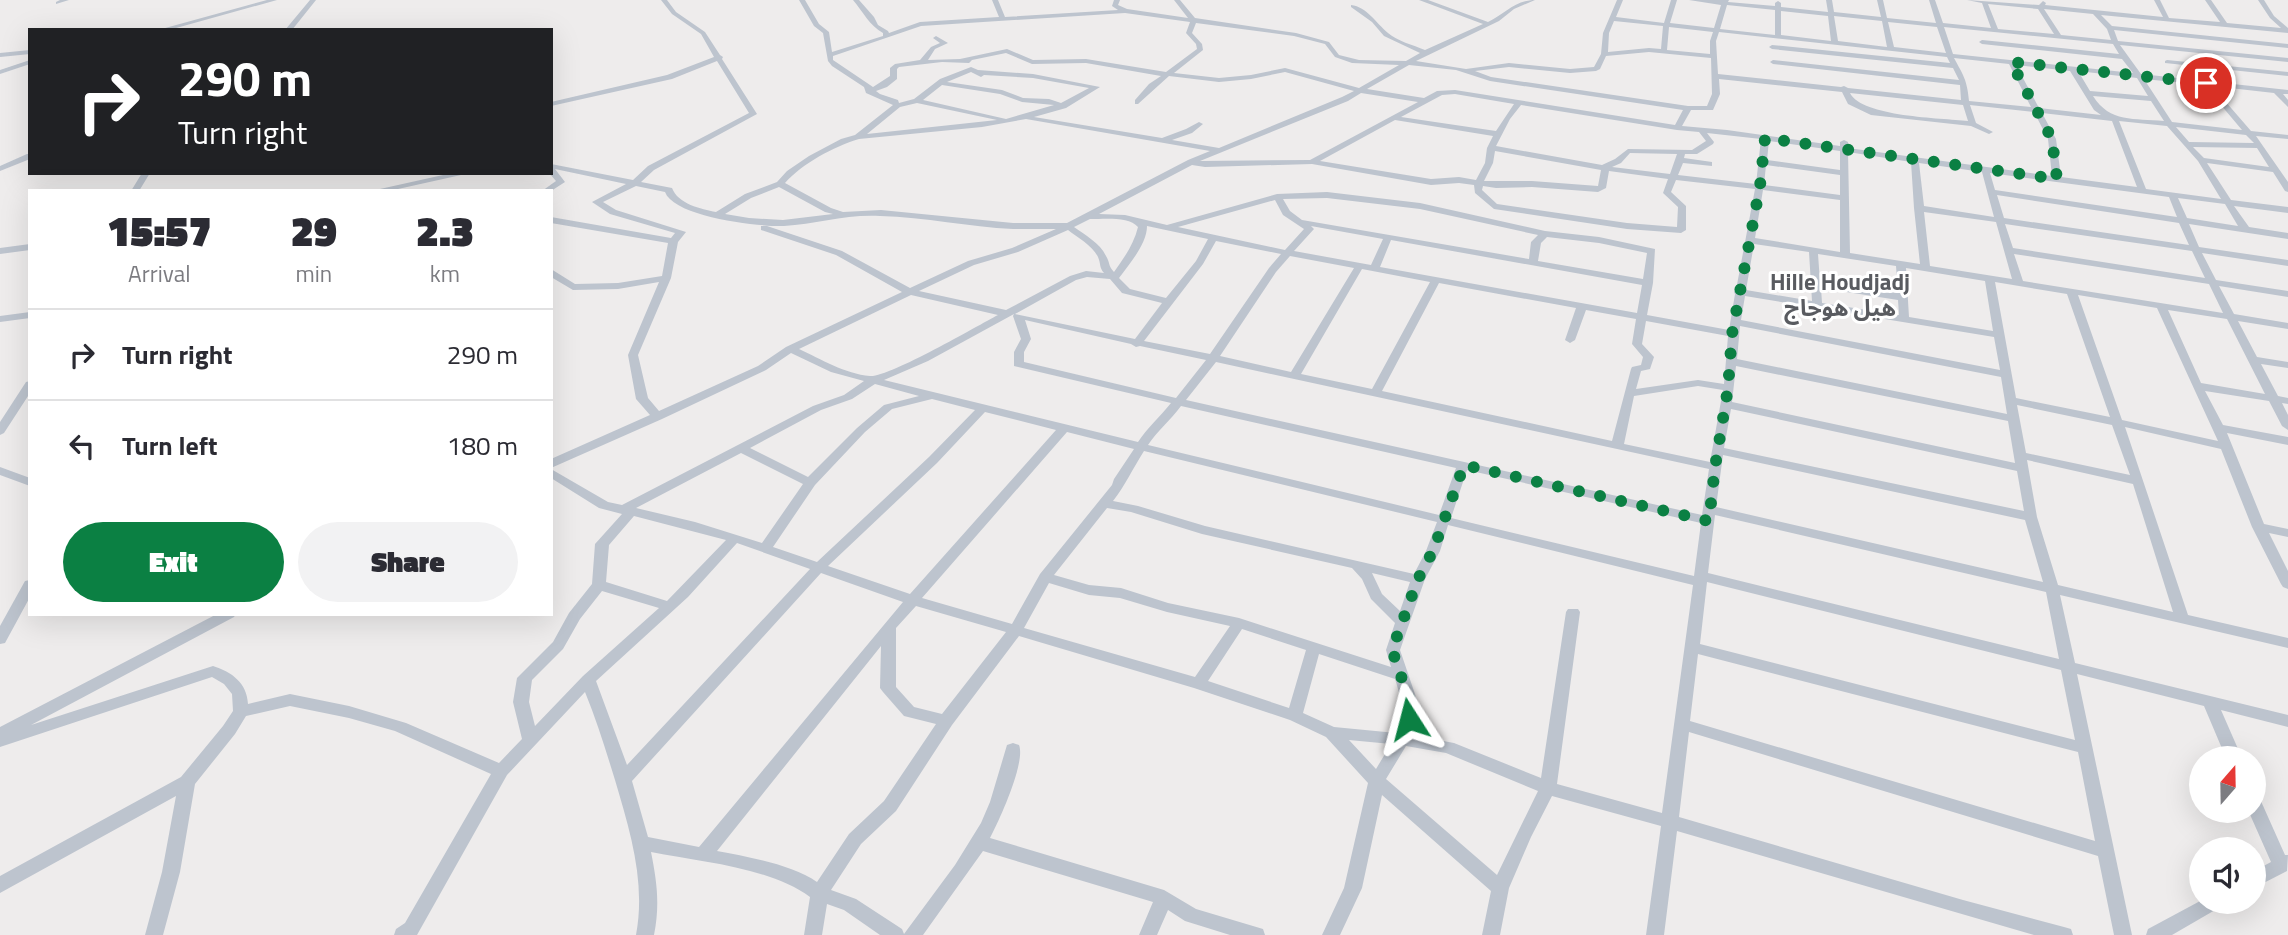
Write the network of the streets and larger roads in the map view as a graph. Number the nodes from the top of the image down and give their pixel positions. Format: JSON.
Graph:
{"nodes":[{"id":1,"x":66,"y":0,"type":"edge"},
{"id":2,"x":274,"y":0,"type":"edge"},
{"id":3,"x":313,"y":0,"type":"edge"},
{"id":4,"x":664,"y":0,"type":"edge"},
{"id":5,"x":802,"y":0,"type":"edge"},
{"id":6,"x":856,"y":0,"type":"edge"},
{"id":7,"x":995,"y":0,"type":"edge"},
{"id":8,"x":1117,"y":0,"type":"edge"},
{"id":9,"x":1177,"y":0,"type":"edge"},
{"id":10,"x":1422,"y":0,"type":"edge"},
{"id":11,"x":1532,"y":0,"type":"edge"},
{"id":12,"x":1620,"y":0,"type":"edge"},
{"id":13,"x":1674,"y":0,"type":"edge"},
{"id":14,"x":1692,"y":0,"type":"edge"},
{"id":15,"x":1778,"y":0,"type":"edge"},
{"id":16,"x":1829,"y":0,"type":"edge"},
{"id":17,"x":1880,"y":0,"type":"edge"},
{"id":18,"x":1932,"y":0,"type":"edge"},
{"id":19,"x":1970,"y":0,"type":"edge"},
{"id":20,"x":2157,"y":0,"type":"edge"},
{"id":21,"x":2208,"y":0,"type":"edge"},
{"id":22,"x":2261,"y":0,"type":"edge"},
{"id":23,"x":1984,"y":1,"type":"edge"},
{"id":24,"x":1726,"y":2,"type":"edge"},
{"id":25,"x":58,"y":3,"type":"dead end"},
{"id":26,"x":2043,"y":3,"type":"edge"},
{"id":27,"x":2103,"y":4,"type":"dead end"},
{"id":28,"x":1353,"y":6,"type":"dead end"},
{"id":29,"x":1778,"y":9,"type":"junction"},
{"id":30,"x":1126,"y":11,"type":"junction"},
{"id":31,"x":2095,"y":12,"type":"junction"},
{"id":32,"x":2109,"y":13,"type":"junction"},
{"id":33,"x":1831,"y":14,"type":"junction"},
{"id":34,"x":1003,"y":19,"type":"junction"},
{"id":35,"x":1612,"y":19,"type":"junction"},
{"id":36,"x":1885,"y":19,"type":"junction"},
{"id":37,"x":2167,"y":19,"type":"junction"},
{"id":38,"x":1194,"y":20,"type":"junction"},
{"id":39,"x":2198,"y":22,"type":"junction"},
{"id":40,"x":1488,"y":24,"type":"junction"},
{"id":41,"x":1941,"y":24,"type":"junction"},
{"id":42,"x":1666,"y":25,"type":"junction"},
{"id":43,"x":2225,"y":25,"type":"junction"},
{"id":44,"x":169,"y":28,"type":"edge"},
{"id":45,"x":290,"y":28,"type":"edge"},
{"id":46,"x":1975,"y":28,"type":"junction"},
{"id":47,"x":2110,"y":28,"type":"junction"},
{"id":48,"x":2252,"y":28,"type":"junction"},
{"id":49,"x":1715,"y":30,"type":"junction"},
{"id":50,"x":1995,"y":30,"type":"junction"},
{"id":51,"x":2288,"y":31,"type":"edge"},
{"id":52,"x":2058,"y":36,"type":"junction"},
{"id":53,"x":886,"y":37,"type":"junction"},
{"id":54,"x":1775,"y":37,"type":"junction"},
{"id":55,"x":936,"y":38,"type":"dead end"},
{"id":56,"x":2213,"y":39,"type":"junction"},
{"id":57,"x":2113,"y":41,"type":"junction"},
{"id":58,"x":1982,"y":42,"type":"junction"},
{"id":59,"x":1836,"y":43,"type":"junction"},
{"id":60,"x":2262,"y":44,"type":"junction"},
{"id":61,"x":2288,"y":46,"type":"edge"},
{"id":62,"x":1772,"y":47,"type":"junction"},
{"id":63,"x":1891,"y":49,"type":"junction"},
{"id":64,"x":1664,"y":51,"type":"junction"},
{"id":65,"x":28,"y":52,"type":"edge"},
{"id":66,"x":2221,"y":53,"type":"junction"},
{"id":67,"x":1425,"y":54,"type":"junction"},
{"id":68,"x":1604,"y":54,"type":"junction"},
{"id":69,"x":0,"y":55,"type":"edge"},
{"id":70,"x":830,"y":55,"type":"junction"},
{"id":71,"x":1714,"y":56,"type":"junction"},
{"id":72,"x":1950,"y":56,"type":"junction"},
{"id":73,"x":720,"y":57,"type":"junction"},
{"id":74,"x":2124,"y":57,"type":"junction"},
{"id":75,"x":962,"y":60,"type":"junction"},
{"id":76,"x":1989,"y":60,"type":"junction"},
{"id":77,"x":2287,"y":60,"type":"edge"},
{"id":78,"x":922,"y":62,"type":"junction"},
{"id":79,"x":1773,"y":62,"type":"junction"},
{"id":80,"x":2011,"y":62,"type":"junction"},
{"id":81,"x":2167,"y":62,"type":"dead end"},
{"id":82,"x":28,"y":63,"type":"edge"},
{"id":83,"x":1407,"y":63,"type":"junction"},
{"id":84,"x":1957,"y":65,"type":"junction"},
{"id":85,"x":2229,"y":68,"type":"junction"},
{"id":86,"x":2073,"y":69,"type":"junction"},
{"id":87,"x":1469,"y":70,"type":"junction"},
{"id":88,"x":0,"y":72,"type":"edge"},
{"id":89,"x":977,"y":72,"type":"junction"},
{"id":90,"x":2288,"y":74,"type":"edge"},
{"id":91,"x":1168,"y":75,"type":"junction"},
{"id":92,"x":1714,"y":76,"type":"junction"},
{"id":93,"x":2139,"y":76,"type":"junction"},
{"id":94,"x":1774,"y":82,"type":"junction"},
{"id":95,"x":940,"y":83,"type":"junction"},
{"id":96,"x":1964,"y":83,"type":"junction"},
{"id":97,"x":2206,"y":83,"type":"junction"},
{"id":98,"x":2233,"y":86,"type":"junction"},
{"id":99,"x":1844,"y":88,"type":"junction"},
{"id":100,"x":1359,"y":90,"type":"junction"},
{"id":101,"x":2276,"y":90,"type":"junction"},
{"id":102,"x":869,"y":91,"type":"junction"},
{"id":103,"x":2288,"y":92,"type":"edge"},
{"id":104,"x":2087,"y":93,"type":"junction"},
{"id":105,"x":1605,"y":96,"type":"junction"},
{"id":106,"x":2153,"y":99,"type":"junction"},
{"id":107,"x":1628,"y":100,"type":"junction"},
{"id":108,"x":917,"y":101,"type":"junction"},
{"id":109,"x":1426,"y":101,"type":"junction"},
{"id":110,"x":1965,"y":101,"type":"junction"},
{"id":111,"x":1138,"y":102,"type":"dead end"},
{"id":112,"x":1519,"y":102,"type":"junction"},
{"id":113,"x":553,"y":104,"type":"edge"},
{"id":114,"x":2288,"y":105,"type":"edge"},
{"id":115,"x":896,"y":106,"type":"junction"},
{"id":116,"x":1063,"y":106,"type":"junction"},
{"id":117,"x":1688,"y":108,"type":"junction"},
{"id":118,"x":2036,"y":109,"type":"junction"},
{"id":119,"x":1587,"y":115,"type":"junction"},
{"id":120,"x":2106,"y":116,"type":"junction"},
{"id":121,"x":1024,"y":117,"type":"junction"},
{"id":122,"x":1394,"y":118,"type":"junction"},
{"id":123,"x":1618,"y":119,"type":"junction"},
{"id":124,"x":1006,"y":120,"type":"junction"},
{"id":125,"x":1199,"y":124,"type":"dead end"},
{"id":126,"x":1973,"y":124,"type":"junction"},
{"id":127,"x":2169,"y":124,"type":"junction"},
{"id":128,"x":1677,"y":128,"type":"junction"},
{"id":129,"x":1702,"y":131,"type":"junction"},
{"id":130,"x":1989,"y":132,"type":"dead end"},
{"id":131,"x":2248,"y":132,"type":"junction"},
{"id":132,"x":1498,"y":134,"type":"junction"},
{"id":133,"x":2288,"y":136,"type":"edge"},
{"id":134,"x":858,"y":137,"type":"junction"},
{"id":135,"x":1765,"y":138,"type":"junction"},
{"id":136,"x":1163,"y":141,"type":"junction"},
{"id":137,"x":2186,"y":144,"type":"junction"},
{"id":138,"x":1844,"y":145,"type":"junction"},
{"id":139,"x":2260,"y":146,"type":"junction"},
{"id":140,"x":1491,"y":148,"type":"junction"},
{"id":141,"x":1219,"y":150,"type":"junction"},
{"id":142,"x":1681,"y":156,"type":"junction"},
{"id":143,"x":28,"y":157,"type":"edge"},
{"id":144,"x":1915,"y":159,"type":"junction"},
{"id":145,"x":2201,"y":160,"type":"junction"},
{"id":146,"x":1191,"y":162,"type":"junction"},
{"id":147,"x":1312,"y":162,"type":"junction"},
{"id":148,"x":1763,"y":162,"type":"junction"},
{"id":149,"x":1709,"y":164,"type":"dead end"},
{"id":150,"x":1606,"y":166,"type":"junction"},
{"id":151,"x":553,"y":168,"type":"edge"},
{"id":152,"x":0,"y":169,"type":"edge"},
{"id":153,"x":1985,"y":170,"type":"junction"},
{"id":154,"x":2275,"y":170,"type":"junction"},
{"id":155,"x":553,"y":171,"type":"edge"},
{"id":156,"x":1844,"y":173,"type":"junction"},
{"id":157,"x":456,"y":175,"type":"edge"},
{"id":158,"x":1676,"y":176,"type":"junction"},
{"id":159,"x":2057,"y":179,"type":"junction"},
{"id":160,"x":1479,"y":182,"type":"junction"},
{"id":161,"x":635,"y":183,"type":"junction"},
{"id":162,"x":780,"y":184,"type":"junction"},
{"id":163,"x":2286,"y":184,"type":"edge"},
{"id":164,"x":1760,"y":186,"type":"junction"},
{"id":165,"x":385,"y":189,"type":"edge"},
{"id":166,"x":549,"y":189,"type":"edge"},
{"id":167,"x":2141,"y":190,"type":"junction"},
{"id":168,"x":1992,"y":192,"type":"junction"},
{"id":169,"x":2172,"y":194,"type":"junction"},
{"id":170,"x":1277,"y":197,"type":"junction"},
{"id":171,"x":1845,"y":198,"type":"junction"},
{"id":172,"x":2225,"y":202,"type":"junction"},
{"id":173,"x":685,"y":207,"type":"junction"},
{"id":174,"x":1918,"y":208,"type":"junction"},
{"id":175,"x":2288,"y":210,"type":"edge"},
{"id":176,"x":856,"y":213,"type":"junction"},
{"id":177,"x":716,"y":216,"type":"junction"},
{"id":178,"x":1088,"y":216,"type":"junction"},
{"id":179,"x":1999,"y":219,"type":"junction"},
{"id":180,"x":553,"y":220,"type":"edge"},
{"id":181,"x":733,"y":220,"type":"junction"},
{"id":182,"x":2183,"y":221,"type":"junction"},
{"id":183,"x":1303,"y":222,"type":"junction"},
{"id":184,"x":1139,"y":223,"type":"junction"},
{"id":185,"x":1068,"y":226,"type":"junction"},
{"id":186,"x":1165,"y":228,"type":"junction"},
{"id":187,"x":2245,"y":229,"type":"junction"},
{"id":188,"x":681,"y":232,"type":"junction"},
{"id":189,"x":1545,"y":234,"type":"junction"},
{"id":190,"x":2288,"y":236,"type":"edge"},
{"id":191,"x":1214,"y":237,"type":"junction"},
{"id":192,"x":1388,"y":237,"type":"junction"},
{"id":193,"x":1749,"y":240,"type":"junction"},
{"id":194,"x":673,"y":241,"type":"junction"},
{"id":195,"x":28,"y":247,"type":"edge"},
{"id":196,"x":1813,"y":249,"type":"junction"},
{"id":197,"x":2195,"y":249,"type":"junction"},
{"id":198,"x":2008,"y":250,"type":"junction"},
{"id":199,"x":0,"y":251,"type":"edge"},
{"id":200,"x":1287,"y":251,"type":"junction"},
{"id":201,"x":1845,"y":254,"type":"junction"},
{"id":202,"x":1533,"y":261,"type":"junction"},
{"id":203,"x":2288,"y":263,"type":"edge"},
{"id":204,"x":1900,"y":264,"type":"junction"},
{"id":205,"x":1360,"y":265,"type":"junction"},
{"id":206,"x":1375,"y":267,"type":"junction"},
{"id":207,"x":1925,"y":267,"type":"junction"},
{"id":208,"x":553,"y":273,"type":"edge"},
{"id":209,"x":1115,"y":277,"type":"junction"},
{"id":210,"x":666,"y":278,"type":"junction"},
{"id":211,"x":1989,"y":278,"type":"junction"},
{"id":212,"x":1436,"y":279,"type":"junction"},
{"id":213,"x":2018,"y":282,"type":"junction"},
{"id":214,"x":2213,"y":282,"type":"junction"},
{"id":215,"x":1648,"y":283,"type":"junction"},
{"id":216,"x":1816,"y":284,"type":"junction"},
{"id":217,"x":2071,"y":291,"type":"junction"},
{"id":218,"x":909,"y":292,"type":"junction"},
{"id":219,"x":1739,"y":292,"type":"junction"},
{"id":220,"x":2288,"y":294,"type":"edge"},
{"id":221,"x":1901,"y":297,"type":"junction"},
{"id":222,"x":1169,"y":302,"type":"junction"},
{"id":223,"x":1817,"y":305,"type":"junction"},
{"id":224,"x":1582,"y":306,"type":"junction"},
{"id":225,"x":2161,"y":306,"type":"junction"},
{"id":226,"x":28,"y":315,"type":"edge"},
{"id":227,"x":1013,"y":315,"type":"junction"},
{"id":228,"x":2231,"y":317,"type":"junction"},
{"id":229,"x":0,"y":318,"type":"edge"},
{"id":230,"x":1643,"y":318,"type":"junction"},
{"id":231,"x":1904,"y":319,"type":"junction"},
{"id":232,"x":2288,"y":326,"type":"edge"},
{"id":233,"x":1733,"y":328,"type":"junction"},
{"id":234,"x":1999,"y":335,"type":"junction"},
{"id":235,"x":1570,"y":340,"type":"dead end"},
{"id":236,"x":1136,"y":344,"type":"junction"},
{"id":237,"x":790,"y":349,"type":"junction"},
{"id":238,"x":1213,"y":358,"type":"junction"},
{"id":239,"x":2252,"y":359,"type":"junction"},
{"id":240,"x":1730,"y":361,"type":"junction"},
{"id":241,"x":2288,"y":365,"type":"edge"},
{"id":242,"x":2006,"y":375,"type":"junction"},
{"id":243,"x":1294,"y":376,"type":"junction"},
{"id":244,"x":872,"y":381,"type":"junction"},
{"id":245,"x":2197,"y":386,"type":"junction"},
{"id":246,"x":28,"y":387,"type":"edge"},
{"id":247,"x":1728,"y":388,"type":"junction"},
{"id":248,"x":1376,"y":393,"type":"junction"},
{"id":249,"x":1629,"y":393,"type":"junction"},
{"id":250,"x":932,"y":396,"type":"junction"},
{"id":251,"x":2272,"y":398,"type":"junction"},
{"id":252,"x":1179,"y":400,"type":"junction"},
{"id":253,"x":2012,"y":401,"type":"junction"},
{"id":254,"x":2288,"y":401,"type":"edge"},
{"id":255,"x":1726,"y":404,"type":"junction"},
{"id":256,"x":982,"y":409,"type":"junction"},
{"id":257,"x":658,"y":417,"type":"junction"},
{"id":258,"x":2014,"y":419,"type":"junction"},
{"id":259,"x":2116,"y":422,"type":"junction"},
{"id":260,"x":2,"y":425,"type":"edge"},
{"id":261,"x":2288,"y":426,"type":"edge"},
{"id":262,"x":1063,"y":428,"type":"junction"},
{"id":263,"x":2219,"y":428,"type":"junction"},
{"id":264,"x":2288,"y":441,"type":"edge"},
{"id":265,"x":1142,"y":446,"type":"junction"},
{"id":266,"x":1616,"y":446,"type":"junction"},
{"id":267,"x":2225,"y":446,"type":"junction"},
{"id":268,"x":740,"y":449,"type":"junction"},
{"id":269,"x":1718,"y":450,"type":"junction"},
{"id":270,"x":2021,"y":461,"type":"junction"},
{"id":271,"x":553,"y":463,"type":"edge"},
{"id":272,"x":1464,"y":465,"type":"junction"},
{"id":273,"x":1715,"y":467,"type":"junction"},
{"id":274,"x":0,"y":471,"type":"edge"},
{"id":275,"x":553,"y":474,"type":"edge"},
{"id":276,"x":28,"y":481,"type":"edge"},
{"id":277,"x":2138,"y":481,"type":"junction"},
{"id":278,"x":810,"y":483,"type":"junction"},
{"id":279,"x":1103,"y":503,"type":"junction"},
{"id":280,"x":627,"y":510,"type":"junction"},
{"id":281,"x":1709,"y":516,"type":"junction"},
{"id":282,"x":2031,"y":517,"type":"junction"},
{"id":283,"x":1445,"y":522,"type":"junction"},
{"id":284,"x":2259,"y":527,"type":"junction"},
{"id":285,"x":2288,"y":533,"type":"edge"},
{"id":286,"x":735,"y":538,"type":"junction"},
{"id":287,"x":765,"y":549,"type":"junction"},
{"id":288,"x":1357,"y":565,"type":"junction"},
{"id":289,"x":818,"y":568,"type":"junction"},
{"id":290,"x":1045,"y":577,"type":"junction"},
{"id":291,"x":1418,"y":579,"type":"junction"},
{"id":292,"x":1701,"y":579,"type":"junction"},
{"id":293,"x":599,"y":584,"type":"junction"},
{"id":294,"x":2288,"y":584,"type":"edge"},
{"id":295,"x":28,"y":588,"type":"edge"},
{"id":296,"x":2052,"y":589,"type":"junction"},
{"id":297,"x":913,"y":600,"type":"junction"},
{"id":298,"x":668,"y":606,"type":"junction"},
{"id":299,"x":1573,"y":612,"type":"dead end"},
{"id":300,"x":225,"y":616,"type":"edge"},
{"id":301,"x":2182,"y":619,"type":"junction"},
{"id":302,"x":1403,"y":622,"type":"junction"},
{"id":303,"x":1239,"y":623,"type":"junction"},
{"id":304,"x":889,"y":627,"type":"junction"},
{"id":305,"x":1015,"y":631,"type":"junction"},
{"id":306,"x":0,"y":639,"type":"edge"},
{"id":307,"x":2288,"y":643,"type":"edge"},
{"id":308,"x":1314,"y":647,"type":"junction"},
{"id":309,"x":1691,"y":647,"type":"junction"},
{"id":310,"x":2068,"y":667,"type":"junction"},
{"id":311,"x":1400,"y":675,"type":"junction"},
{"id":312,"x":588,"y":680,"type":"junction"},
{"id":313,"x":1199,"y":684,"type":"junction"},
{"id":314,"x":2210,"y":702,"type":"junction"},
{"id":315,"x":241,"y":711,"type":"junction"},
{"id":316,"x":1295,"y":716,"type":"junction"},
{"id":317,"x":946,"y":721,"type":"junction"},
{"id":318,"x":2288,"y":721,"type":"edge"},
{"id":319,"x":1681,"y":724,"type":"junction"},
{"id":320,"x":1332,"y":733,"type":"junction"},
{"id":321,"x":0,"y":734,"type":"edge"},
{"id":322,"x":1402,"y":739,"type":"junction"},
{"id":323,"x":530,"y":740,"type":"junction"},
{"id":324,"x":0,"y":741,"type":"edge"},
{"id":325,"x":2229,"y":746,"type":"edge"},
{"id":326,"x":2084,"y":748,"type":"junction"},
{"id":327,"x":1013,"y":749,"type":"dead end"},
{"id":328,"x":501,"y":771,"type":"junction"},
{"id":329,"x":623,"y":780,"type":"junction"},
{"id":330,"x":1377,"y":781,"type":"junction"},
{"id":331,"x":187,"y":782,"type":"junction"},
{"id":332,"x":1548,"y":788,"type":"junction"},
{"id":333,"x":1668,"y":821,"type":"junction"},
{"id":334,"x":2264,"y":823,"type":"edge"},
{"id":335,"x":641,"y":843,"type":"junction"},
{"id":336,"x":981,"y":843,"type":"junction"},
{"id":337,"x":2106,"y":851,"type":"junction"},
{"id":338,"x":704,"y":854,"type":"junction"},
{"id":339,"x":2284,"y":864,"type":"edge"},
{"id":340,"x":2266,"y":874,"type":"edge"},
{"id":341,"x":0,"y":885,"type":"edge"},
{"id":342,"x":1500,"y":888,"type":"junction"},
{"id":343,"x":819,"y":894,"type":"junction"},
{"id":344,"x":1164,"y":898,"type":"junction"},
{"id":345,"x":2193,"y":914,"type":"edge"},
{"id":346,"x":154,"y":935,"type":"edge"},
{"id":347,"x":403,"y":935,"type":"edge"},
{"id":348,"x":645,"y":935,"type":"edge"},
{"id":349,"x":813,"y":935,"type":"edge"},
{"id":350,"x":894,"y":935,"type":"edge"},
{"id":351,"x":912,"y":935,"type":"edge"},
{"id":352,"x":1148,"y":935,"type":"edge"},
{"id":353,"x":1256,"y":935,"type":"edge"},
{"id":354,"x":1331,"y":935,"type":"edge"},
{"id":355,"x":1490,"y":935,"type":"edge"},
{"id":356,"x":1656,"y":935,"type":"edge"},
{"id":357,"x":2064,"y":935,"type":"edge"},
{"id":358,"x":2123,"y":935,"type":"edge"},
{"id":359,"x":2155,"y":935,"type":"edge"}],
"edges":[{"from":1,"to":25,"type":"street"},
{"from":2,"to":44,"type":"street"},
{"from":3,"to":45,"type":"street"},
{"from":4,"to":73,"type":"street"},
{"from":5,"to":70,"type":"street"},
{"from":6,"to":53,"type":"street"},
{"from":7,"to":34,"type":"street"},
{"from":8,"to":30,"type":"street"},
{"from":9,"to":38,"type":"street"},
{"from":10,"to":40,"type":"street"},
{"from":11,"to":40,"type":"street"},
{"from":12,"to":35,"type":"street"},
{"from":13,"to":42,"type":"street"},
{"from":14,"to":24,"type":"street"},
{"from":15,"to":29,"type":"street"},
{"from":16,"to":33,"type":"street"},
{"from":17,"to":36,"type":"street"},
{"from":18,"to":41,"type":"street"},
{"from":19,"to":23,"type":"street"},
{"from":20,"to":37,"type":"street"},
{"from":21,"to":43,"type":"street"},
{"from":22,"to":51,"type":"street"},
{"from":23,"to":26,"type":"street"},
{"from":23,"to":50,"type":"street"},
{"from":24,"to":29,"type":"street"},
{"from":24,"to":49,"type":"street"},
{"from":26,"to":31,"type":"street"},
{"from":26,"to":52,"type":"street"},
{"from":27,"to":32,"type":"street"},
{"from":28,"to":67,"type":"street"},
{"from":29,"to":33,"type":"street"},
{"from":29,"to":54,"type":"street"},
{"from":30,"to":34,"type":"street"},
{"from":30,"to":38,"type":"street"},
{"from":31,"to":32,"type":"street"},
{"from":31,"to":47,"type":"street"},
{"from":32,"to":37,"type":"street"},
{"from":33,"to":36,"type":"street"},
{"from":33,"to":59,"type":"street"},
{"from":34,"to":53,"type":"street"},
{"from":35,"to":42,"type":"street"},
{"from":35,"to":68,"type":"street"},
{"from":36,"to":41,"type":"street"},
{"from":36,"to":63,"type":"street"},
{"from":37,"to":39,"type":"street"},
{"from":38,"to":83,"type":"street"},
{"from":38,"to":91,"type":"street"},
{"from":39,"to":43,"type":"street"},
{"from":39,"to":56,"type":"street"},
{"from":40,"to":67,"type":"street"},
{"from":41,"to":46,"type":"street"},
{"from":41,"to":72,"type":"street"},
{"from":42,"to":49,"type":"street"},
{"from":42,"to":64,"type":"street"},
{"from":43,"to":48,"type":"street"},
{"from":46,"to":50,"type":"street"},
{"from":46,"to":58,"type":"street"},
{"from":47,"to":56,"type":"street"},
{"from":47,"to":57,"type":"street"},
{"from":48,"to":51,"type":"street"},
{"from":48,"to":60,"type":"street"},
{"from":49,"to":54,"type":"street"},
{"from":49,"to":71,"type":"street"},
{"from":50,"to":52,"type":"street"},
{"from":52,"to":57,"type":"street"},
{"from":53,"to":70,"type":"street"},
{"from":54,"to":59,"type":"street"},
{"from":54,"to":62,"type":"street"},
{"from":55,"to":78,"type":"street"},
{"from":56,"to":60,"type":"street"},
{"from":56,"to":66,"type":"street"},
{"from":57,"to":66,"type":"street"},
{"from":57,"to":74,"type":"street"},
{"from":58,"to":74,"type":"street"},
{"from":58,"to":76,"type":"street"},
{"from":59,"to":63,"type":"street"},
{"from":60,"to":61,"type":"street"},
{"from":60,"to":77,"type":"street"},
{"from":62,"to":79,"type":"street"},
{"from":62,"to":84,"type":"street"},
{"from":63,"to":72,"type":"street"},
{"from":64,"to":68,"type":"street"},
{"from":64,"to":71,"type":"street"},
{"from":65,"to":69,"type":"street"},
{"from":66,"to":77,"type":"street"},
{"from":66,"to":85,"type":"street"},
{"from":67,"to":83,"type":"street"},
{"from":68,"to":87,"type":"street"},
{"from":70,"to":102,"type":"street"},
{"from":71,"to":92,"type":"street"},
{"from":72,"to":76,"type":"street"},
{"from":72,"to":84,"type":"street"},
{"from":73,"to":113,"type":"street"},
{"from":73,"to":161,"type":"street"},
{"from":74,"to":93,"type":"street"},
{"from":75,"to":78,"type":"street"},
{"from":75,"to":89,"type":"street"},
{"from":75,"to":91,"type":"street"},
{"from":76,"to":80,"type":"street"},
{"from":78,"to":102,"type":"street"},
{"from":79,"to":94,"type":"street"},
{"from":79,"to":96,"type":"street"},
{"from":80,"to":86,"type":"street"},
{"from":80,"to":118,"type":"street"},
{"from":81,"to":85,"type":"street"},
{"from":82,"to":88,"type":"street"},
{"from":83,"to":87,"type":"street"},
{"from":83,"to":100,"type":"street"},
{"from":84,"to":96,"type":"street"},
{"from":85,"to":90,"type":"street"},
{"from":85,"to":98,"type":"street"},
{"from":86,"to":93,"type":"street"},
{"from":86,"to":104,"type":"street"},
{"from":87,"to":105,"type":"street"},
{"from":89,"to":95,"type":"street"},
{"from":89,"to":116,"type":"street"},
{"from":91,"to":100,"type":"street"},
{"from":91,"to":111,"type":"street"},
{"from":92,"to":94,"type":"street"},
{"from":92,"to":117,"type":"street"},
{"from":93,"to":97,"type":"street"},
{"from":93,"to":106,"type":"street"},
{"from":94,"to":99,"type":"street"},
{"from":95,"to":108,"type":"street"},
{"from":95,"to":116,"type":"street"},
{"from":96,"to":110,"type":"street"},
{"from":97,"to":98,"type":"street"},
{"from":97,"to":131,"type":"street"},
{"from":98,"to":101,"type":"street"},
{"from":99,"to":110,"type":"street"},
{"from":99,"to":126,"type":"street"},
{"from":100,"to":109,"type":"street"},
{"from":100,"to":141,"type":"street"},
{"from":101,"to":103,"type":"street"},
{"from":101,"to":114,"type":"street"},
{"from":102,"to":115,"type":"street"},
{"from":104,"to":106,"type":"street"},
{"from":104,"to":120,"type":"street"},
{"from":105,"to":107,"type":"street"},
{"from":105,"to":119,"type":"street"},
{"from":106,"to":127,"type":"street"},
{"from":107,"to":117,"type":"street"},
{"from":107,"to":123,"type":"street"},
{"from":108,"to":115,"type":"street"},
{"from":108,"to":124,"type":"street"},
{"from":109,"to":112,"type":"street"},
{"from":109,"to":122,"type":"street"},
{"from":110,"to":118,"type":"street"},
{"from":110,"to":126,"type":"street"},
{"from":112,"to":119,"type":"street"},
{"from":112,"to":132,"type":"street"},
{"from":115,"to":134,"type":"street"},
{"from":116,"to":121,"type":"street"},
{"from":117,"to":128,"type":"street"},
{"from":118,"to":120,"type":"street"},
{"from":118,"to":159,"type":"street"},
{"from":119,"to":123,"type":"street"},
{"from":120,"to":127,"type":"street"},
{"from":120,"to":167,"type":"street"},
{"from":121,"to":124,"type":"street"},
{"from":121,"to":136,"type":"street"},
{"from":122,"to":132,"type":"street"},
{"from":122,"to":147,"type":"street"},
{"from":123,"to":128,"type":"street"},
{"from":124,"to":134,"type":"street"},
{"from":125,"to":136,"type":"street"},
{"from":126,"to":130,"type":"street"},
{"from":127,"to":131,"type":"street"},
{"from":127,"to":137,"type":"street"},
{"from":128,"to":129,"type":"street"},
{"from":129,"to":135,"type":"street"},
{"from":129,"to":142,"type":"street"},
{"from":131,"to":133,"type":"street"},
{"from":131,"to":139,"type":"street"},
{"from":132,"to":140,"type":"street"},
{"from":134,"to":162,"type":"street"},
{"from":135,"to":138,"type":"street"},
{"from":135,"to":148,"type":"street"},
{"from":136,"to":141,"type":"street"},
{"from":137,"to":139,"type":"street"},
{"from":137,"to":145,"type":"street"},
{"from":138,"to":144,"type":"street"},
{"from":138,"to":156,"type":"street"},
{"from":139,"to":154,"type":"street"},
{"from":140,"to":150,"type":"street"},
{"from":140,"to":160,"type":"street"},
{"from":141,"to":146,"type":"street"},
{"from":142,"to":149,"type":"street"},
{"from":142,"to":150,"type":"street"},
{"from":142,"to":158,"type":"street"},
{"from":143,"to":152,"type":"street"},
{"from":144,"to":153,"type":"street"},
{"from":144,"to":174,"type":"street"},
{"from":145,"to":154,"type":"street"},
{"from":145,"to":172,"type":"street"},
{"from":146,"to":147,"type":"street"},
{"from":146,"to":178,"type":"street"},
{"from":147,"to":160,"type":"street"},
{"from":148,"to":156,"type":"street"},
{"from":148,"to":164,"type":"street"},
{"from":150,"to":158,"type":"street"},
{"from":150,"to":160,"type":"street"},
{"from":151,"to":161,"type":"street"},
{"from":153,"to":159,"type":"street"},
{"from":153,"to":168,"type":"street"},
{"from":154,"to":163,"type":"street"},
{"from":155,"to":166,"type":"street"},
{"from":156,"to":171,"type":"street"},
{"from":157,"to":165,"type":"street"},
{"from":158,"to":160,"type":"street"},
{"from":158,"to":164,"type":"street"},
{"from":159,"to":167,"type":"street"},
{"from":161,"to":173,"type":"street"},
{"from":161,"to":188,"type":"street"},
{"from":162,"to":176,"type":"street"},
{"from":162,"to":177,"type":"street"},
{"from":164,"to":171,"type":"street"},
{"from":164,"to":193,"type":"street"},
{"from":167,"to":169,"type":"street"},
{"from":168,"to":179,"type":"street"},
{"from":168,"to":182,"type":"street"},
{"from":169,"to":172,"type":"street"},
{"from":169,"to":182,"type":"street"},
{"from":170,"to":183,"type":"street"},
{"from":170,"to":186,"type":"street"},
{"from":170,"to":189,"type":"street"},
{"from":171,"to":201,"type":"street"},
{"from":172,"to":175,"type":"street"},
{"from":172,"to":187,"type":"street"},
{"from":173,"to":177,"type":"street"},
{"from":173,"to":188,"type":"street"},
{"from":174,"to":179,"type":"street"},
{"from":174,"to":207,"type":"street"},
{"from":176,"to":181,"type":"street"},
{"from":176,"to":185,"type":"street"},
{"from":177,"to":181,"type":"street"},
{"from":178,"to":184,"type":"street"},
{"from":178,"to":185,"type":"street"},
{"from":179,"to":197,"type":"street"},
{"from":179,"to":198,"type":"street"},
{"from":180,"to":194,"type":"street"},
{"from":181,"to":218,"type":"street"},
{"from":182,"to":187,"type":"street"},
{"from":182,"to":197,"type":"street"},
{"from":183,"to":192,"type":"street"},
{"from":183,"to":200,"type":"street"},
{"from":184,"to":186,"type":"street"},
{"from":184,"to":209,"type":"street"},
{"from":185,"to":209,"type":"street"},
{"from":185,"to":218,"type":"street"},
{"from":186,"to":191,"type":"street"},
{"from":187,"to":190,"type":"street"},
{"from":188,"to":194,"type":"street"},
{"from":189,"to":202,"type":"street"},
{"from":189,"to":215,"type":"street"},
{"from":191,"to":200,"type":"street"},
{"from":191,"to":222,"type":"street"},
{"from":192,"to":202,"type":"street"},
{"from":192,"to":206,"type":"street"},
{"from":193,"to":196,"type":"street"},
{"from":193,"to":219,"type":"street"},
{"from":194,"to":210,"type":"street"},
{"from":195,"to":199,"type":"street"},
{"from":196,"to":201,"type":"street"},
{"from":196,"to":216,"type":"street"},
{"from":197,"to":203,"type":"street"},
{"from":197,"to":214,"type":"street"},
{"from":198,"to":213,"type":"street"},
{"from":198,"to":214,"type":"street"},
{"from":200,"to":205,"type":"street"},
{"from":200,"to":238,"type":"street"},
{"from":201,"to":204,"type":"street"},
{"from":202,"to":215,"type":"street"},
{"from":204,"to":207,"type":"street"},
{"from":204,"to":221,"type":"street"},
{"from":205,"to":206,"type":"street"},
{"from":205,"to":243,"type":"street"},
{"from":206,"to":212,"type":"street"},
{"from":207,"to":211,"type":"street"},
{"from":208,"to":210,"type":"street"},
{"from":209,"to":222,"type":"street"},
{"from":209,"to":227,"type":"street"},
{"from":210,"to":257,"type":"street"},
{"from":211,"to":213,"type":"street"},
{"from":211,"to":234,"type":"street"},
{"from":212,"to":224,"type":"street"},
{"from":212,"to":248,"type":"street"},
{"from":213,"to":217,"type":"street"},
{"from":214,"to":220,"type":"street"},
{"from":214,"to":228,"type":"street"},
{"from":215,"to":230,"type":"street"},
{"from":216,"to":221,"type":"street"},
{"from":216,"to":223,"type":"street"},
{"from":217,"to":225,"type":"street"},
{"from":217,"to":259,"type":"street"},
{"from":218,"to":227,"type":"street"},
{"from":218,"to":237,"type":"street"},
{"from":219,"to":223,"type":"street"},
{"from":219,"to":233,"type":"street"},
{"from":221,"to":231,"type":"street"},
{"from":222,"to":236,"type":"street"},
{"from":223,"to":231,"type":"street"},
{"from":224,"to":230,"type":"street"},
{"from":224,"to":235,"type":"street"},
{"from":225,"to":228,"type":"street"},
{"from":225,"to":245,"type":"street"},
{"from":226,"to":229,"type":"street"},
{"from":227,"to":236,"type":"street"},
{"from":227,"to":244,"type":"street"},
{"from":227,"to":252,"type":"street"},
{"from":228,"to":232,"type":"street"},
{"from":228,"to":239,"type":"street"},
{"from":230,"to":233,"type":"street"},
{"from":230,"to":249,"type":"street"},
{"from":231,"to":234,"type":"street"},
{"from":233,"to":240,"type":"street"},
{"from":233,"to":242,"type":"street"},
{"from":234,"to":242,"type":"street"},
{"from":236,"to":238,"type":"street"},
{"from":237,"to":244,"type":"street"},
{"from":237,"to":257,"type":"street"},
{"from":238,"to":243,"type":"street"},
{"from":238,"to":252,"type":"street"},
{"from":239,"to":241,"type":"street"},
{"from":239,"to":251,"type":"street"},
{"from":240,"to":247,"type":"street"},
{"from":240,"to":258,"type":"street"},
{"from":242,"to":253,"type":"street"},
{"from":243,"to":248,"type":"street"},
{"from":244,"to":250,"type":"street"},
{"from":244,"to":268,"type":"street"},
{"from":245,"to":251,"type":"street"},
{"from":245,"to":263,"type":"street"},
{"from":246,"to":260,"type":"street"},
{"from":247,"to":249,"type":"street"},
{"from":247,"to":255,"type":"street"},
{"from":248,"to":266,"type":"street"},
{"from":249,"to":266,"type":"street"},
{"from":250,"to":256,"type":"street"},
{"from":250,"to":278,"type":"street"},
{"from":251,"to":254,"type":"street"},
{"from":251,"to":261,"type":"street"},
{"from":252,"to":265,"type":"street"},
{"from":252,"to":272,"type":"street"},
{"from":253,"to":258,"type":"street"},
{"from":253,"to":259,"type":"street"},
{"from":255,"to":269,"type":"street"},
{"from":255,"to":270,"type":"street"},
{"from":256,"to":262,"type":"street"},
{"from":256,"to":289,"type":"street"},
{"from":257,"to":271,"type":"street"},
{"from":258,"to":270,"type":"street"},
{"from":259,"to":267,"type":"street"},
{"from":259,"to":277,"type":"street"},
{"from":262,"to":265,"type":"street"},
{"from":262,"to":297,"type":"street"},
{"from":263,"to":264,"type":"street"},
{"from":263,"to":267,"type":"street"},
{"from":265,"to":279,"type":"street"},
{"from":265,"to":283,"type":"street"},
{"from":266,"to":273,"type":"street"},
{"from":267,"to":284,"type":"street"},
{"from":268,"to":278,"type":"street"},
{"from":268,"to":280,"type":"street"},
{"from":269,"to":273,"type":"street"},
{"from":269,"to":282,"type":"street"},
{"from":270,"to":277,"type":"street"},
{"from":270,"to":282,"type":"street"},
{"from":272,"to":281,"type":"street"},
{"from":272,"to":283,"type":"street"},
{"from":273,"to":281,"type":"street"},
{"from":274,"to":276,"type":"street"},
{"from":275,"to":280,"type":"street"},
{"from":277,"to":301,"type":"street"},
{"from":278,"to":287,"type":"street"},
{"from":279,"to":288,"type":"street"},
{"from":279,"to":290,"type":"street"},
{"from":280,"to":286,"type":"street"},
{"from":280,"to":293,"type":"street"},
{"from":281,"to":292,"type":"street"},
{"from":281,"to":296,"type":"street"},
{"from":282,"to":296,"type":"street"},
{"from":283,"to":291,"type":"street"},
{"from":283,"to":292,"type":"street"},
{"from":284,"to":285,"type":"street"},
{"from":284,"to":294,"type":"street"},
{"from":286,"to":287,"type":"street"},
{"from":286,"to":298,"type":"street"},
{"from":287,"to":289,"type":"street"},
{"from":288,"to":291,"type":"street"},
{"from":288,"to":302,"type":"street"},
{"from":289,"to":297,"type":"street"},
{"from":289,"to":329,"type":"street"},
{"from":290,"to":303,"type":"street"},
{"from":290,"to":305,"type":"street"},
{"from":291,"to":302,"type":"street"},
{"from":292,"to":309,"type":"street"},
{"from":292,"to":310,"type":"street"},
{"from":293,"to":298,"type":"street"},
{"from":293,"to":323,"type":"street"},
{"from":295,"to":306,"type":"street"},
{"from":296,"to":301,"type":"street"},
{"from":296,"to":310,"type":"street"},
{"from":297,"to":304,"type":"street"},
{"from":297,"to":305,"type":"street"},
{"from":298,"to":312,"type":"street"},
{"from":299,"to":332,"type":"street"},
{"from":300,"to":321,"type":"street"},
{"from":301,"to":307,"type":"street"},
{"from":302,"to":311,"type":"street"},
{"from":303,"to":308,"type":"street"},
{"from":303,"to":313,"type":"street"},
{"from":304,"to":317,"type":"street"},
{"from":304,"to":338,"type":"street"},
{"from":305,"to":313,"type":"street"},
{"from":305,"to":317,"type":"street"},
{"from":308,"to":311,"type":"street"},
{"from":308,"to":316,"type":"street"},
{"from":309,"to":319,"type":"street"},
{"from":309,"to":326,"type":"street"},
{"from":310,"to":314,"type":"street"},
{"from":310,"to":326,"type":"street"},
{"from":311,"to":322,"type":"street"},
{"from":312,"to":323,"type":"street"},
{"from":312,"to":329,"type":"street"},
{"from":313,"to":316,"type":"street"},
{"from":314,"to":318,"type":"street"},
{"from":314,"to":325,"type":"street"},
{"from":315,"to":324,"type":"street"},
{"from":315,"to":328,"type":"street"},
{"from":315,"to":331,"type":"street"},
{"from":316,"to":320,"type":"street"},
{"from":317,"to":343,"type":"street"},
{"from":319,"to":333,"type":"street"},
{"from":319,"to":337,"type":"street"},
{"from":320,"to":322,"type":"street"},
{"from":320,"to":330,"type":"street"},
{"from":322,"to":330,"type":"street"},
{"from":322,"to":332,"type":"street"},
{"from":323,"to":328,"type":"street"},
{"from":326,"to":337,"type":"street"},
{"from":327,"to":336,"type":"street"},
{"from":328,"to":347,"type":"street"},
{"from":329,"to":335,"type":"street"},
{"from":330,"to":342,"type":"street"},
{"from":330,"to":354,"type":"street"},
{"from":331,"to":341,"type":"street"},
{"from":331,"to":346,"type":"street"},
{"from":332,"to":333,"type":"street"},
{"from":332,"to":342,"type":"street"},
{"from":333,"to":356,"type":"street"},
{"from":333,"to":357,"type":"street"},
{"from":334,"to":339,"type":"street"},
{"from":335,"to":338,"type":"street"},
{"from":335,"to":348,"type":"street"},
{"from":336,"to":344,"type":"street"},
{"from":336,"to":351,"type":"street"},
{"from":337,"to":358,"type":"street"},
{"from":338,"to":343,"type":"street"},
{"from":339,"to":340,"type":"street"},
{"from":342,"to":355,"type":"street"},
{"from":343,"to":349,"type":"street"},
{"from":343,"to":350,"type":"street"},
{"from":344,"to":352,"type":"street"},
{"from":344,"to":353,"type":"street"},
{"from":345,"to":359,"type":"street"}]}
